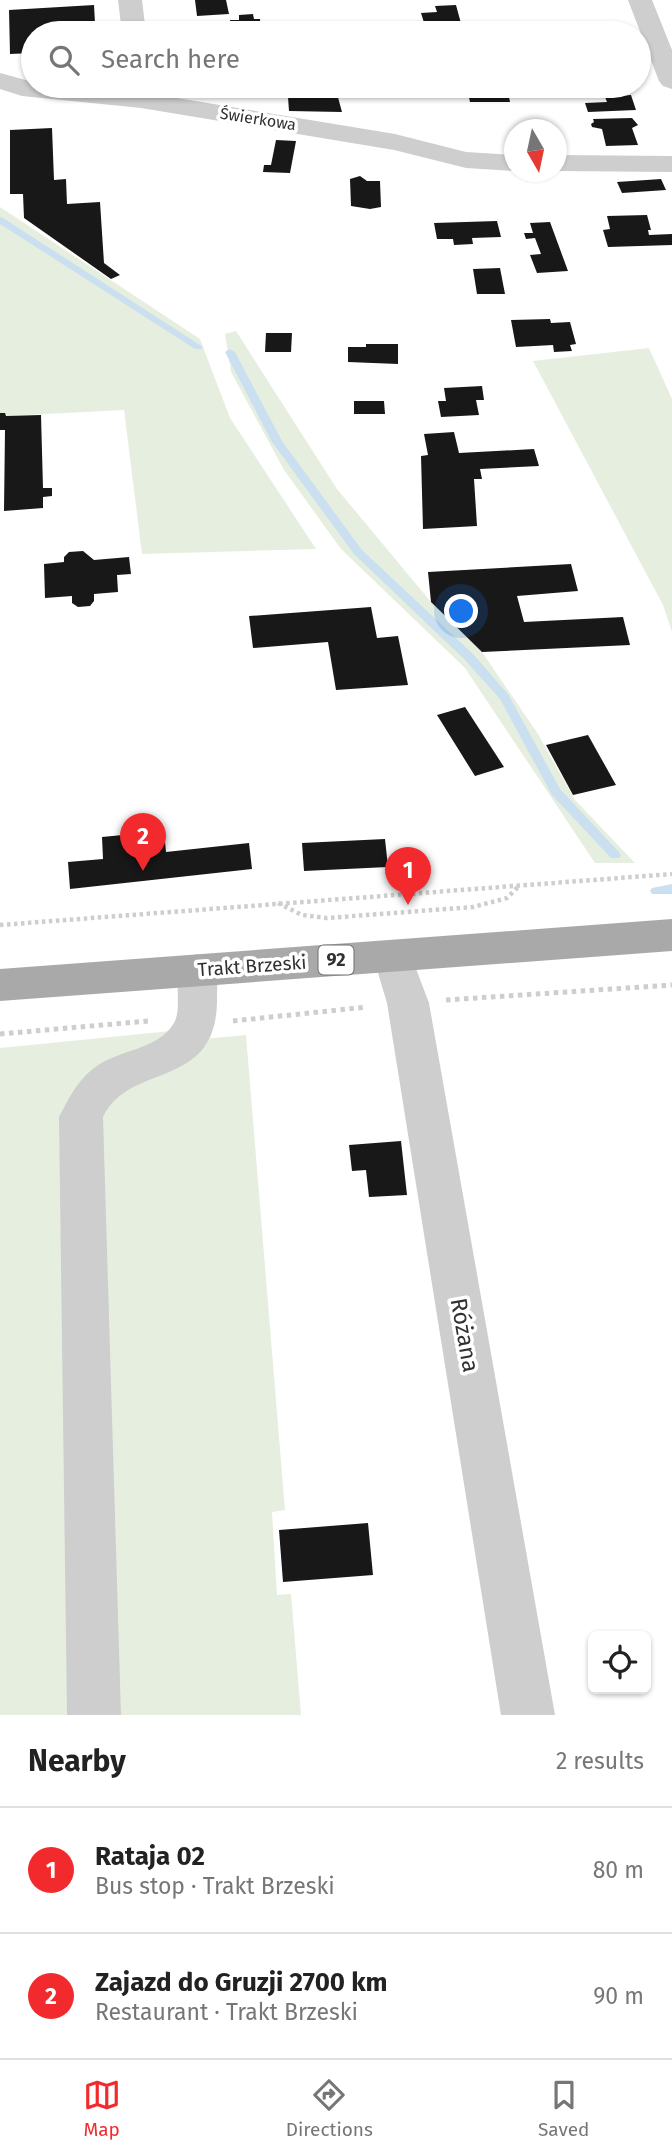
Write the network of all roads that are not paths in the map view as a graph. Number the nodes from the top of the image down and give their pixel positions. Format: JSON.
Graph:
{"nodes":[{"id":1,"x":130,"y":0,"type":"edge"},
{"id":2,"x":640,"y":0,"type":"edge"},
{"id":3,"x":133,"y":21,"type":"edge"},
{"id":4,"x":648,"y":21,"type":"edge"},
{"id":5,"x":651,"y":28,"type":"edge"},
{"id":6,"x":0,"y":81,"type":"edge"},
{"id":7,"x":672,"y":81,"type":"edge"},
{"id":8,"x":21,"y":88,"type":"edge"},
{"id":9,"x":166,"y":98,"type":"edge"},
{"id":10,"x":504,"y":162,"type":"edge"},
{"id":11,"x":567,"y":163,"type":"edge"},
{"id":12,"x":672,"y":164,"type":"edge"},
{"id":13,"x":672,"y":935,"type":"edge"},
{"id":14,"x":393,"y":956,"type":"junction"},
{"id":15,"x":197,"y":971,"type":"junction"},
{"id":16,"x":0,"y":985,"type":"edge"},
{"id":17,"x":94,"y":1715,"type":"edge"},
{"id":18,"x":528,"y":1715,"type":"edge"}],
"edges":[{"from":1,"to":3,"type":"street"},
{"from":2,"to":4,"type":"street"},
{"from":5,"to":7,"type":"street"},
{"from":6,"to":8,"type":"street","name":"Świerkowa"},
{"from":9,"to":10,"type":"street","name":"Świerkowa"},
{"from":11,"to":12,"type":"street"},
{"from":13,"to":14,"type":"main road","name":"Trakt Brzeski","number":"92"},
{"from":14,"to":15,"type":"main road","name":"Trakt Brzeski","number":"92"},
{"from":14,"to":18,"type":"street","name":"Różana"},
{"from":15,"to":16,"type":"main road","name":"Trakt Brzeski","number":"92"},
{"from":15,"to":17,"type":"street"}]}
